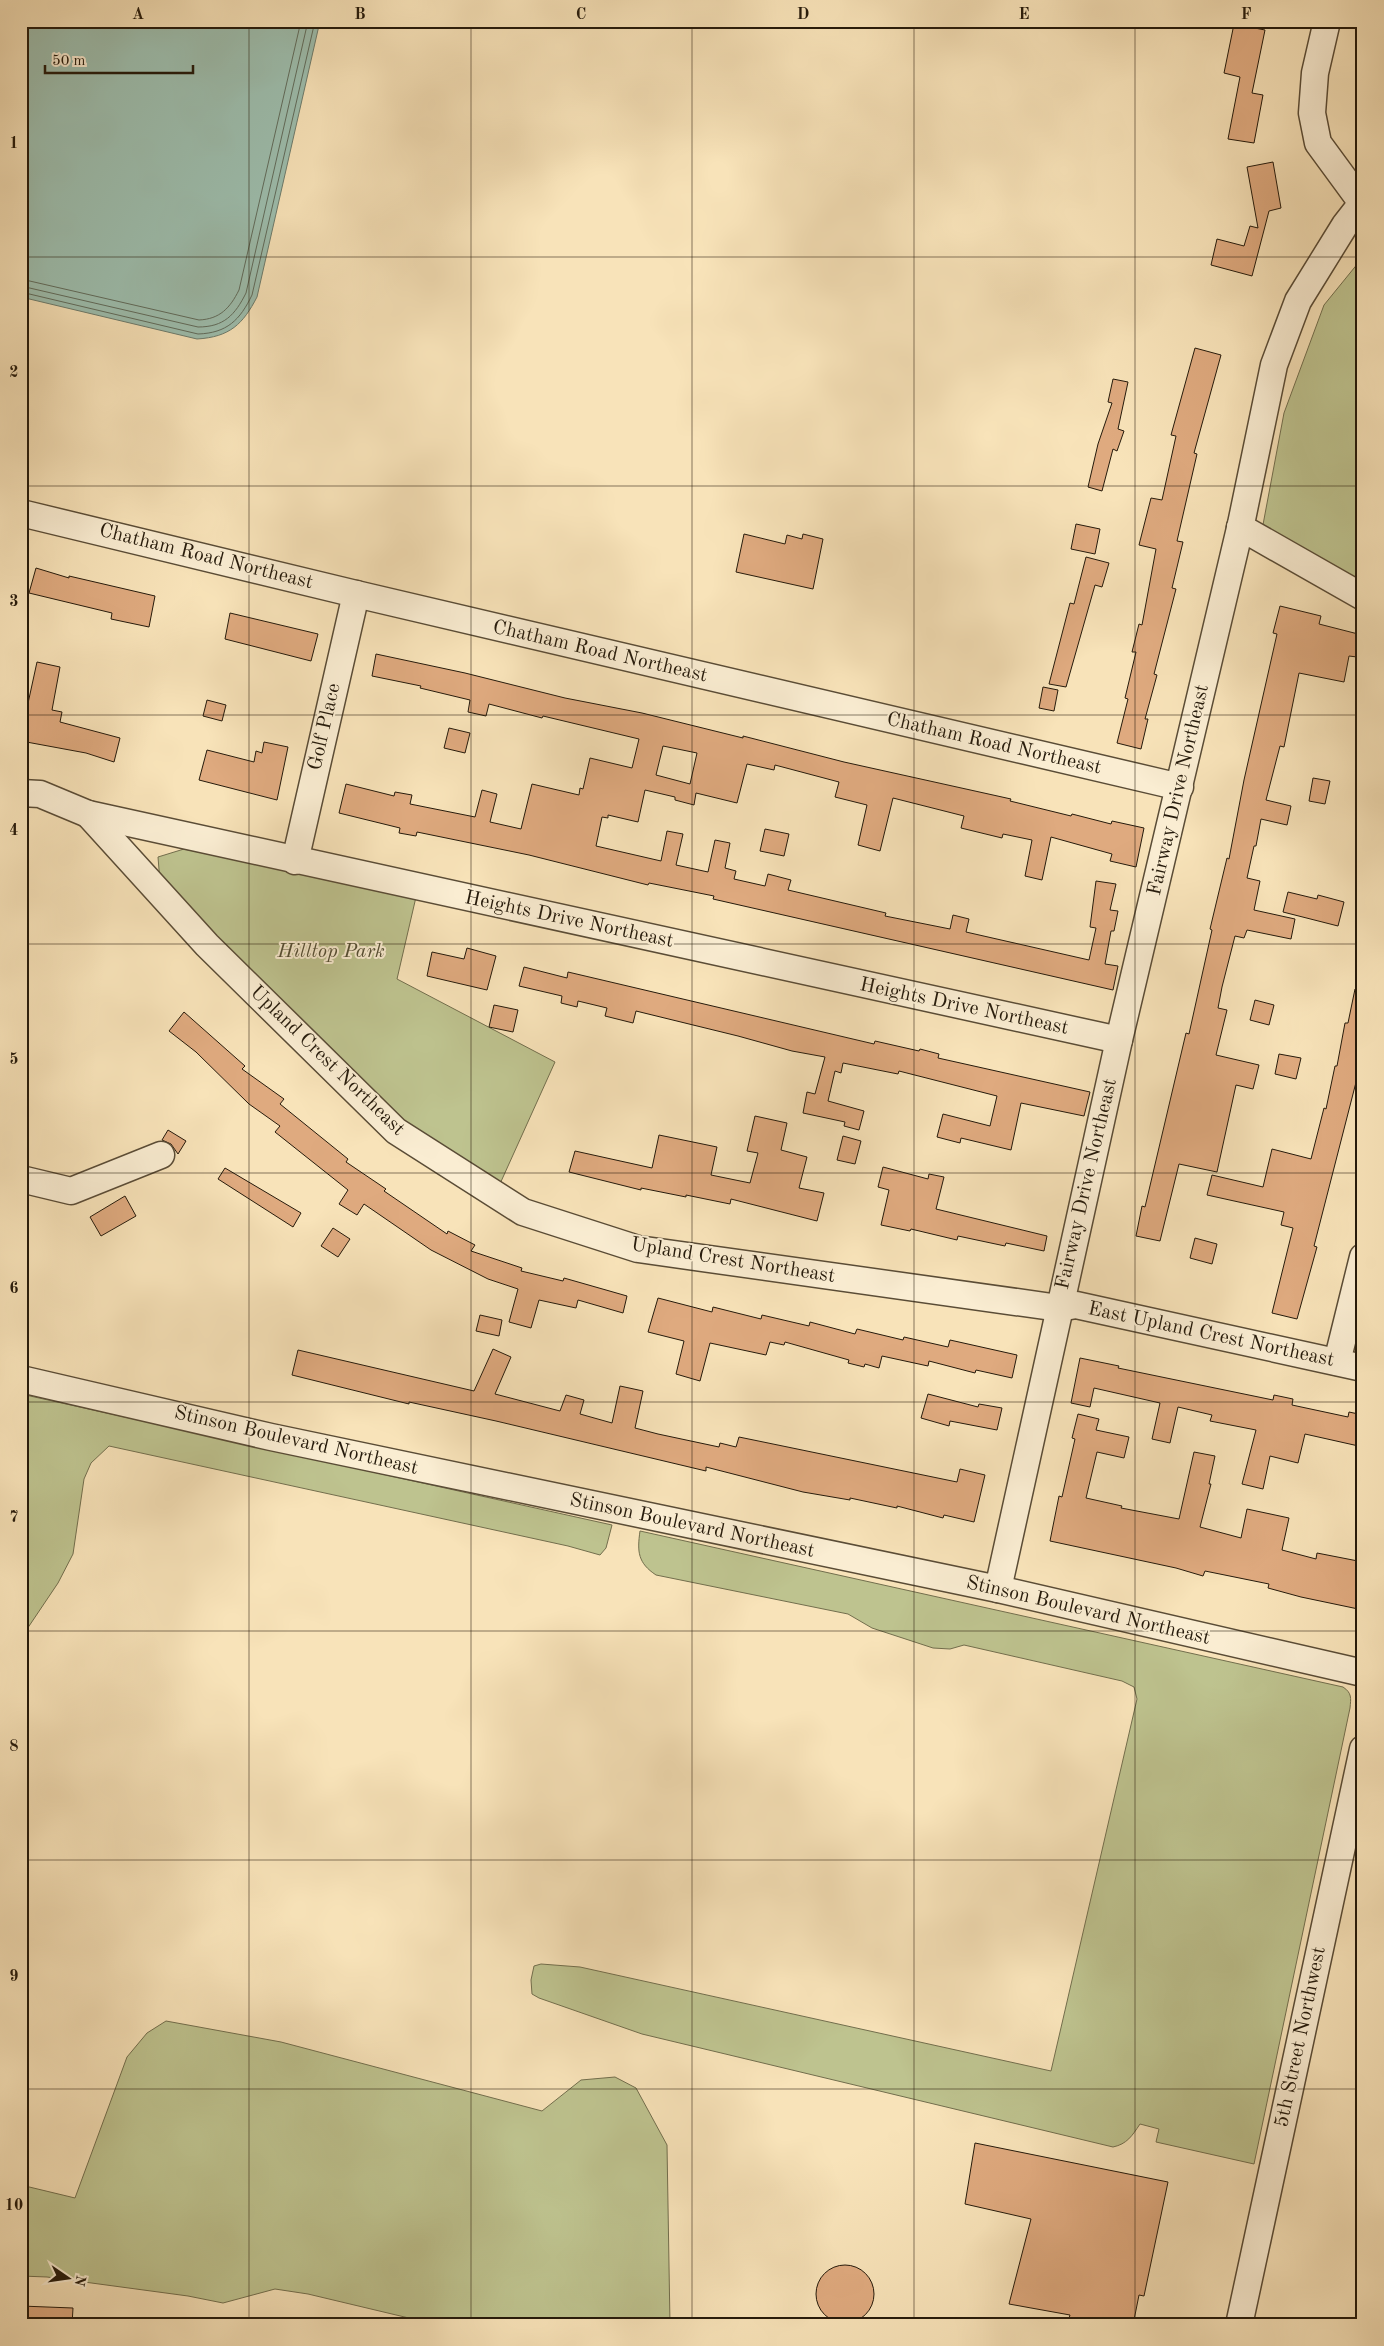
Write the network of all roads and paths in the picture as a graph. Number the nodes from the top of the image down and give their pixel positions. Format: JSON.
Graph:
{"nodes":[{"id":1,"x":1327,"y":21,"type":"edge"},
{"id":2,"x":1362,"y":203,"type":"edge"},
{"id":3,"x":21,"y":513,"type":"edge"},
{"id":4,"x":1240,"y":527,"type":"junction"},
{"id":5,"x":356,"y":594,"type":"junction"},
{"id":6,"x":1363,"y":597,"type":"edge"},
{"id":7,"x":1180,"y":787,"type":"junction"},
{"id":8,"x":21,"y":793,"type":"edge"},
{"id":9,"x":88,"y":814,"type":"junction"},
{"id":10,"x":295,"y":860,"type":"junction"},
{"id":11,"x":1119,"y":1040,"type":"junction"},
{"id":12,"x":161,"y":1155,"type":"dead end"},
{"id":13,"x":21,"y":1179,"type":"edge"},
{"id":14,"x":1363,"y":1257,"type":"edge"},
{"id":15,"x":1059,"y":1308,"type":"junction"},
{"id":16,"x":1337,"y":1362,"type":"junction"},
{"id":17,"x":1363,"y":1368,"type":"edge"},
{"id":18,"x":21,"y":1379,"type":"edge"},
{"id":19,"x":998,"y":1590,"type":"junction"},
{"id":20,"x":1363,"y":1673,"type":"edge"},
{"id":21,"x":1363,"y":1749,"type":"edge"},
{"id":22,"x":1239,"y":2325,"type":"edge"}],
"edges":[{"from":1,"to":2,"type":"street","name":"Fairway Drive Northeast"},
{"from":2,"to":4,"type":"street","name":"Fairway Drive Northeast"},
{"from":3,"to":5,"type":"street","name":"Chatham Road Northeast"},
{"from":4,"to":6,"type":"street"},
{"from":4,"to":7,"type":"street","name":"Fairway Drive Northeast"},
{"from":5,"to":7,"type":"street","name":"Chatham Road Northeast"},
{"from":5,"to":10,"type":"street","name":"Golf Place"},
{"from":7,"to":11,"type":"street","name":"Fairway Drive Northeast"},
{"from":8,"to":9,"type":"street","name":"Heights Drive Northeast"},
{"from":9,"to":10,"type":"street","name":"Heights Drive Northeast"},
{"from":9,"to":15,"type":"street","name":"Upland Crest Northeast"},
{"from":10,"to":11,"type":"street","name":"Heights Drive Northeast"},
{"from":11,"to":15,"type":"street","name":"Fairway Drive Northeast"},
{"from":12,"to":13,"type":"street"},
{"from":14,"to":16,"type":"street"},
{"from":15,"to":16,"type":"street","name":"East Upland Crest Northeast"},
{"from":15,"to":19,"type":"street","name":"Fairway Drive Northeast"},
{"from":16,"to":17,"type":"street","name":"East Upland Crest Northeast"},
{"from":18,"to":19,"type":"street","name":"Stinson Boulevard Northeast"},
{"from":19,"to":20,"type":"street","name":"Stinson Boulevard Northeast"},
{"from":21,"to":22,"type":"street","name":"5th Street Northwest"}]}
